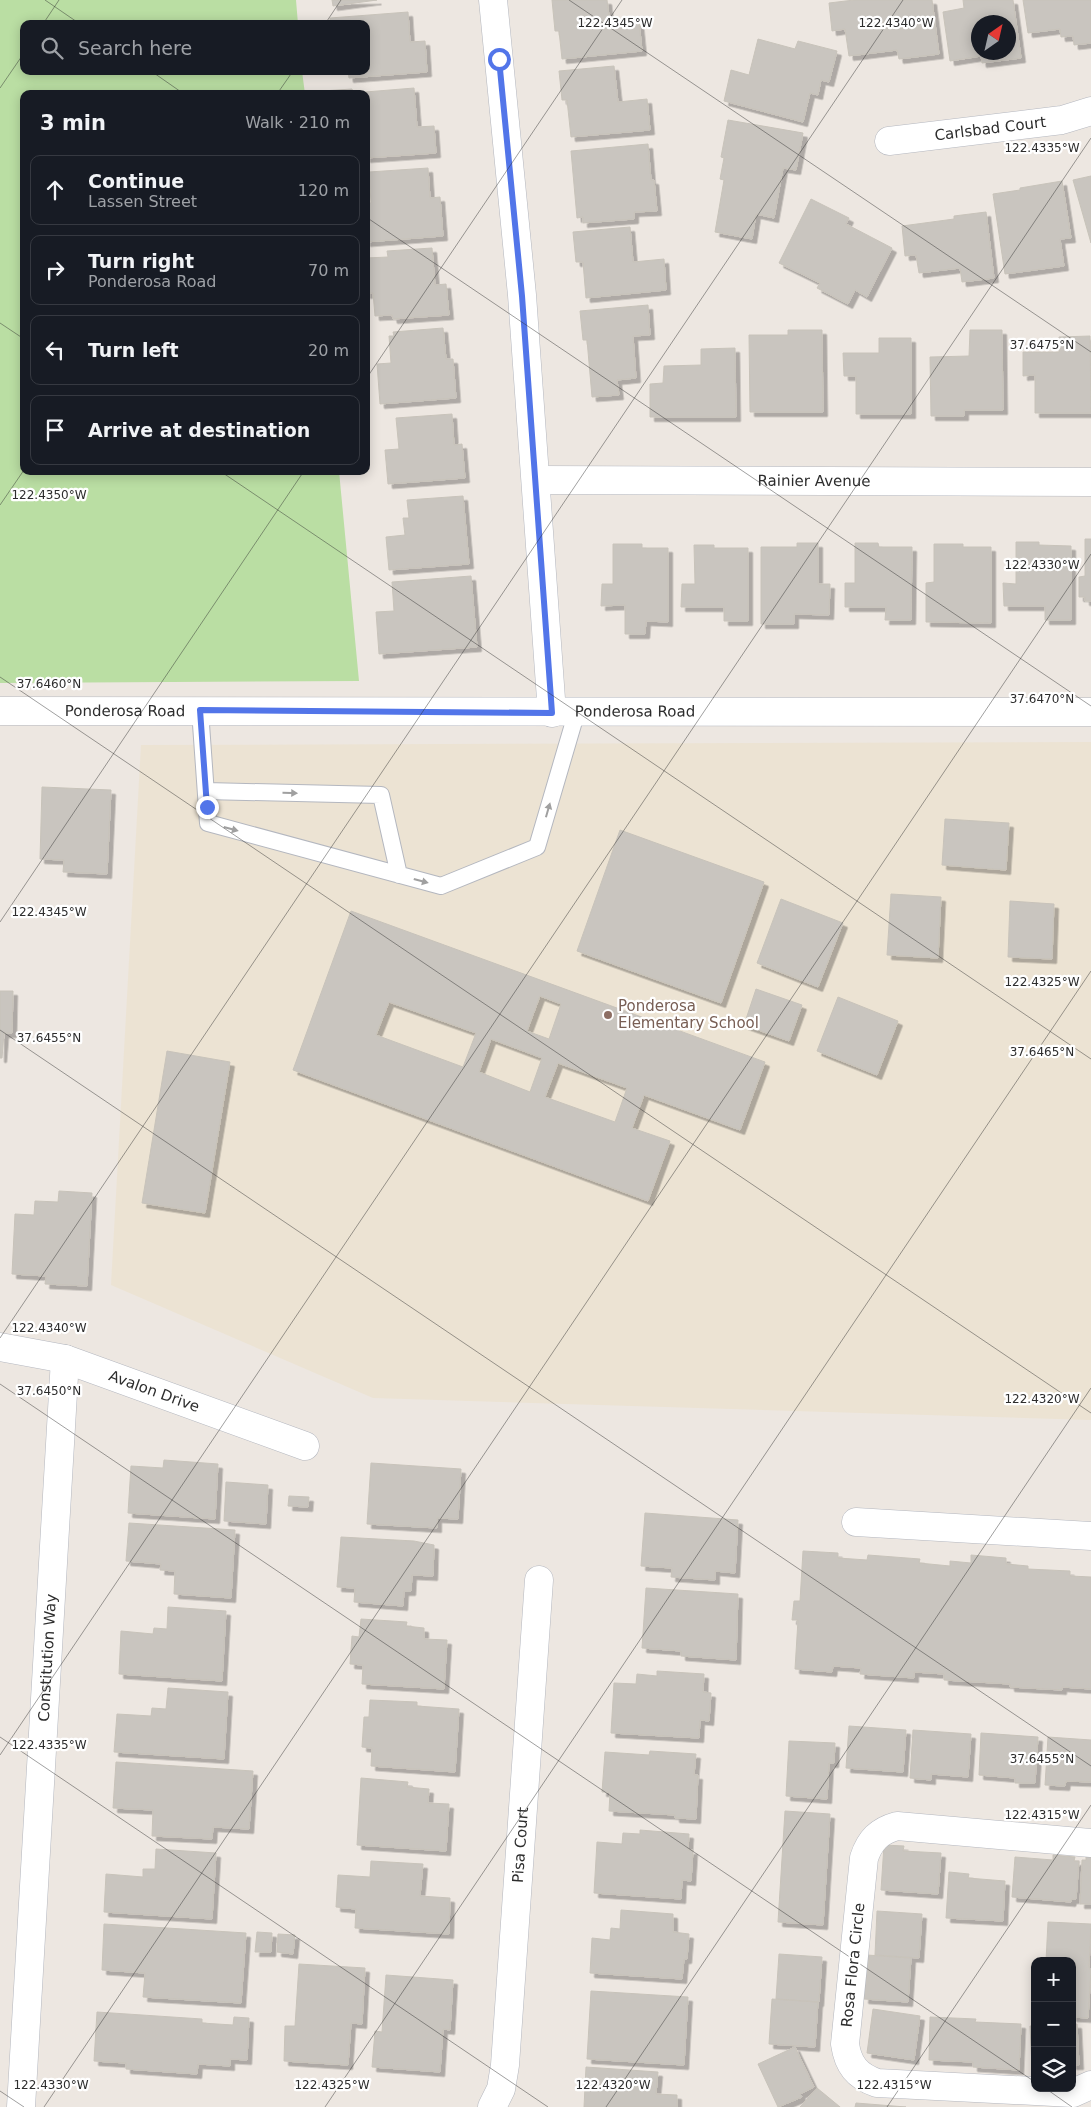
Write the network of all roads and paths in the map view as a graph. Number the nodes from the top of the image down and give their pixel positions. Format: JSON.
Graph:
{"nodes":[{"id":1,"x":493,"y":0,"type":"edge"},
{"id":2,"x":1091,"y":111,"type":"edge"},
{"id":3,"x":889,"y":141,"type":"dead end"},
{"id":4,"x":536,"y":480,"type":"junction"},
{"id":5,"x":1091,"y":482,"type":"edge"},
{"id":6,"x":200,"y":710,"type":"junction"},
{"id":7,"x":0,"y":711,"type":"edge"},
{"id":8,"x":565,"y":712,"type":"junction"},
{"id":9,"x":1091,"y":712,"type":"edge"},
{"id":10,"x":206,"y":792,"type":"junction"},
{"id":11,"x":400,"y":875,"type":"junction"},
{"id":12,"x":0,"y":1347,"type":"edge"},
{"id":13,"x":65,"y":1359,"type":"junction"},
{"id":14,"x":305,"y":1446,"type":"dead end"},
{"id":15,"x":856,"y":1522,"type":"dead end"},
{"id":16,"x":1091,"y":1536,"type":"edge"},
{"id":17,"x":539,"y":1580,"type":"dead end"},
{"id":18,"x":1091,"y":1843,"type":"edge"},
{"id":19,"x":1091,"y":2085,"type":"edge"},
{"id":20,"x":21,"y":2107,"type":"edge"},
{"id":21,"x":492,"y":2107,"type":"edge"}],
"edges":[{"from":1,"to":4,"type":"street"},
{"from":2,"to":3,"type":"street","name":"Carlsbad Court"},
{"from":4,"to":5,"type":"street","name":"Rainier Avenue"},
{"from":4,"to":8,"type":"street"},
{"from":6,"to":7,"type":"street","name":"Ponderosa Road"},
{"from":6,"to":8,"type":"street","name":"Ponderosa Road"},
{"from":6,"to":10,"type":"lane"},
{"from":8,"to":9,"type":"street","name":"Ponderosa Road"},
{"from":11,"to":8,"type":"lane","one_way":true},
{"from":10,"to":11,"type":"lane","one_way":true},
{"from":10,"to":11,"type":"lane","one_way":true},
{"from":12,"to":13,"type":"street","name":"Avalon Drive"},
{"from":13,"to":14,"type":"street","name":"Avalon Drive"},
{"from":13,"to":20,"type":"street","name":"Constitution Way"},
{"from":15,"to":16,"type":"street"},
{"from":17,"to":21,"type":"street","name":"Pisa Court"},
{"from":18,"to":19,"type":"street","name":"Rosa Flora Circle"}]}
